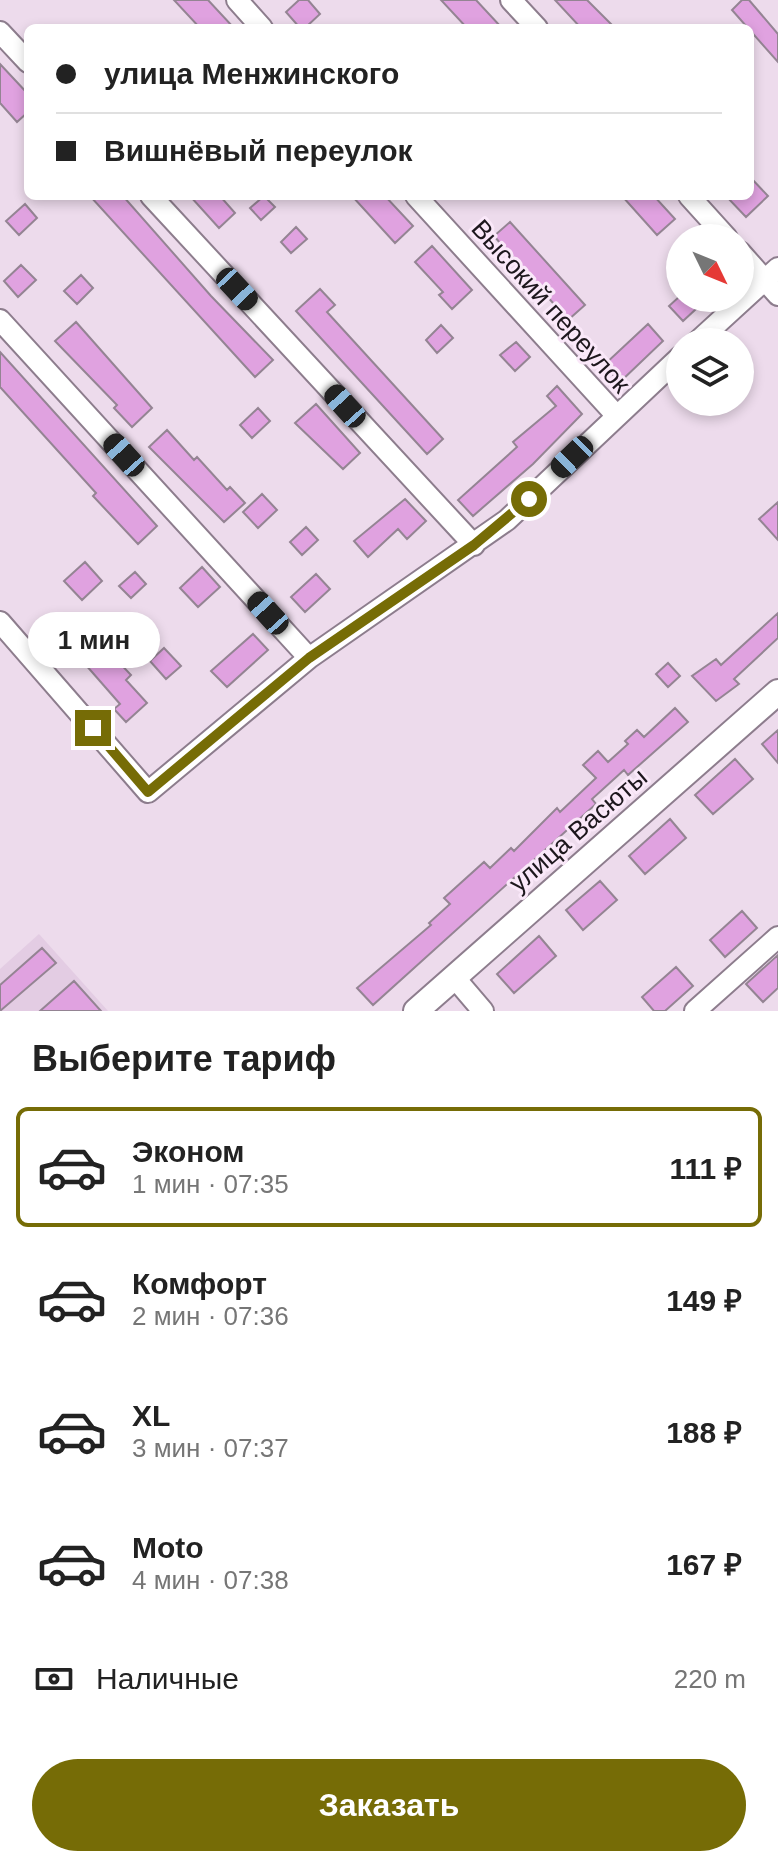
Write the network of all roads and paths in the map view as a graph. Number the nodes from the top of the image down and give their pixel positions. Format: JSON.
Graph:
{"nodes":[{"id":1,"x":237,"y":0,"type":"edge"},
{"id":2,"x":511,"y":0,"type":"edge"},
{"id":3,"x":258,"y":24,"type":"edge"},
{"id":4,"x":533,"y":24,"type":"edge"},
{"id":5,"x":0,"y":32,"type":"edge"},
{"id":6,"x":24,"y":58,"type":"edge"},
{"id":7,"x":155,"y":200,"type":"edge"},
{"id":8,"x":420,"y":200,"type":"edge"},
{"id":9,"x":693,"y":200,"type":"edge"},
{"id":10,"x":714,"y":224,"type":"edge"},
{"id":11,"x":754,"y":264,"type":"edge"},
{"id":12,"x":774,"y":281,"type":"edge"},
{"id":13,"x":0,"y":320,"type":"edge"},
{"id":14,"x":715,"y":328,"type":"edge"},
{"id":15,"x":666,"y":370,"type":"edge"},
{"id":16,"x":616,"y":415,"type":"junction"},
{"id":17,"x":474,"y":545,"type":"junction"},
{"id":18,"x":0,"y":622,"type":"edge"},
{"id":19,"x":309,"y":658,"type":"junction"},
{"id":20,"x":778,"y":692,"type":"edge"},
{"id":21,"x":778,"y":937,"type":"edge"},
{"id":22,"x":454,"y":977,"type":"junction"},
{"id":23,"x":416,"y":1011,"type":"edge"},
{"id":24,"x":483,"y":1011,"type":"edge"},
{"id":25,"x":695,"y":1011,"type":"edge"}],
"edges":[{"from":1,"to":3,"type":"street"},
{"from":2,"to":4,"type":"street"},
{"from":5,"to":6,"type":"street"},
{"from":7,"to":17,"type":"street"},
{"from":8,"to":16,"type":"street","name":"Высокий переулок"},
{"from":9,"to":10,"type":"street"},
{"from":11,"to":12,"type":"street"},
{"from":12,"to":14,"type":"street"},
{"from":13,"to":19,"type":"street"},
{"from":15,"to":16,"type":"street"},
{"from":16,"to":17,"type":"street"},
{"from":17,"to":19,"type":"street"},
{"from":18,"to":19,"type":"street"},
{"from":20,"to":22,"type":"street","name":"улица Васюты"},
{"from":21,"to":25,"type":"street"},
{"from":22,"to":23,"type":"street","name":"улица Васюты"},
{"from":22,"to":24,"type":"street"}]}
